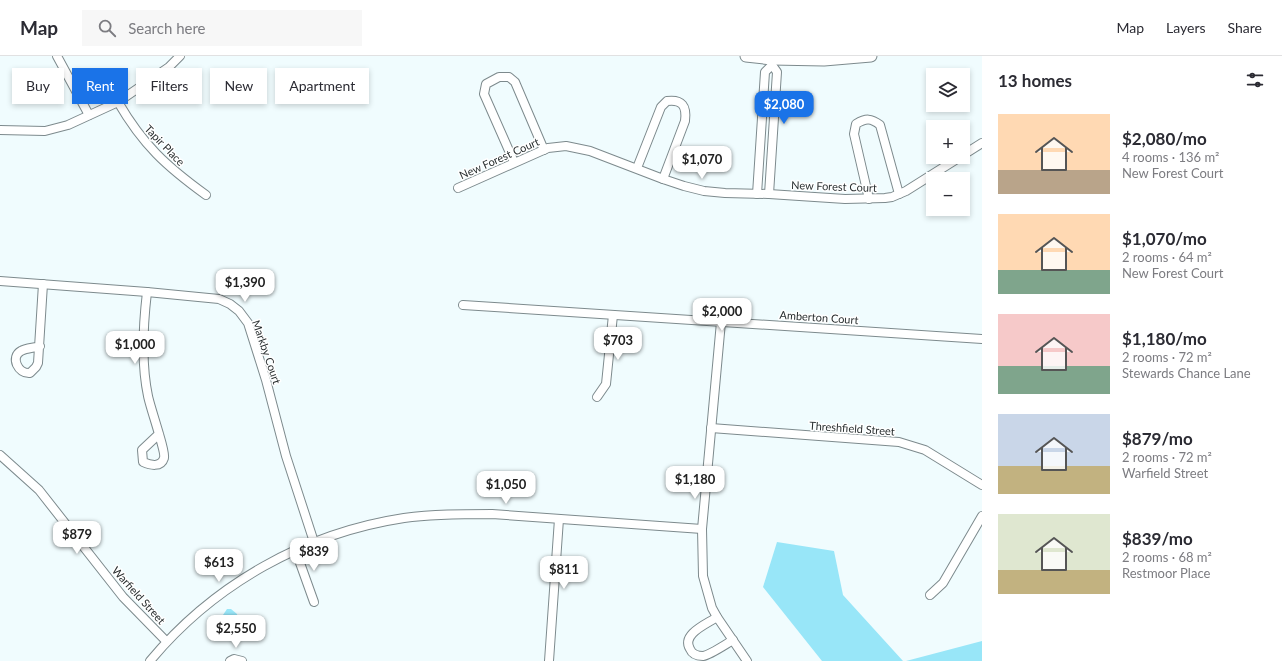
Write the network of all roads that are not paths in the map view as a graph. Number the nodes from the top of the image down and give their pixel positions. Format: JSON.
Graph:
{"nodes":[{"id":1,"x":57,"y":56,"type":"edge"},
{"id":2,"x":180,"y":56,"type":"edge"},
{"id":3,"x":746,"y":56,"type":"edge"},
{"id":4,"x":871,"y":56,"type":"edge"},
{"id":5,"x":772,"y":60,"type":"edge"},
{"id":6,"x":128,"y":95,"type":"edge"},
{"id":7,"x":114,"y":104,"type":"edge"},
{"id":8,"x":119,"y":104,"type":"edge"},
{"id":9,"x":89,"y":115,"type":"junction"},
{"id":10,"x":0,"y":130,"type":"edge"},
{"id":11,"x":982,"y":143,"type":"edge"},
{"id":12,"x":544,"y":150,"type":"junction"},
{"id":13,"x":970,"y":151,"type":"edge"},
{"id":14,"x":514,"y":162,"type":"junction"},
{"id":15,"x":948,"y":164,"type":"edge"},
{"id":16,"x":638,"y":168,"type":"junction"},
{"id":17,"x":663,"y":179,"type":"junction"},
{"id":18,"x":458,"y":188,"type":"dead end"},
{"id":19,"x":757,"y":194,"type":"junction"},
{"id":20,"x":769,"y":194,"type":"junction"},
{"id":21,"x":899,"y":194,"type":"junction"},
{"id":22,"x":206,"y":195,"type":"dead end"},
{"id":23,"x":869,"y":199,"type":"junction"},
{"id":24,"x":0,"y":281,"type":"edge"},
{"id":25,"x":43,"y":284,"type":"junction"},
{"id":26,"x":147,"y":292,"type":"junction"},
{"id":27,"x":462,"y":305,"type":"dead end"},
{"id":28,"x":613,"y":315,"type":"junction"},
{"id":29,"x":720,"y":322,"type":"junction"},
{"id":30,"x":982,"y":339,"type":"edge"},
{"id":31,"x":40,"y":346,"type":"dead end"},
{"id":32,"x":597,"y":397,"type":"dead end"},
{"id":33,"x":711,"y":428,"type":"junction"},
{"id":34,"x":159,"y":434,"type":"dead end"},
{"id":35,"x":0,"y":455,"type":"edge"},
{"id":36,"x":982,"y":485,"type":"edge"},
{"id":37,"x":982,"y":516,"type":"edge"},
{"id":38,"x":559,"y":519,"type":"junction"},
{"id":39,"x":702,"y":529,"type":"junction"},
{"id":40,"x":314,"y":542,"type":"junction"},
{"id":41,"x":296,"y":549,"type":"junction"},
{"id":42,"x":930,"y":595,"type":"dead end"},
{"id":43,"x":314,"y":602,"type":"dead end"},
{"id":44,"x":717,"y":617,"type":"junction"},
{"id":45,"x":733,"y":640,"type":"junction"},
{"id":46,"x":166,"y":641,"type":"junction"},
{"id":47,"x":150,"y":661,"type":"edge"},
{"id":48,"x":230,"y":661,"type":"edge"},
{"id":49,"x":242,"y":661,"type":"edge"},
{"id":50,"x":549,"y":661,"type":"edge"},
{"id":51,"x":747,"y":661,"type":"edge"}],
"edges":[{"from":1,"to":9,"type":"street"},
{"from":2,"to":6,"type":"street"},
{"from":3,"to":5,"type":"street"},
{"from":4,"to":5,"type":"street"},
{"from":5,"to":19,"type":"street"},
{"from":5,"to":20,"type":"street"},
{"from":7,"to":9,"type":"street"},
{"from":8,"to":22,"type":"street","name":"Tapir Place"},
{"from":9,"to":10,"type":"street"},
{"from":11,"to":13,"type":"street"},
{"from":12,"to":14,"type":"street","name":"New Forest Court"},
{"from":12,"to":14,"type":"street"},
{"from":12,"to":16,"type":"street","name":"New Forest Court"},
{"from":14,"to":18,"type":"street","name":"New Forest Court"},
{"from":15,"to":21,"type":"street","name":"New Forest Court"},
{"from":16,"to":17,"type":"street","name":"New Forest Court"},
{"from":16,"to":17,"type":"street"},
{"from":17,"to":19,"type":"street","name":"New Forest Court"},
{"from":19,"to":20,"type":"street","name":"New Forest Court"},
{"from":20,"to":23,"type":"street","name":"New Forest Court"},
{"from":21,"to":23,"type":"street","name":"New Forest Court"},
{"from":21,"to":23,"type":"street"},
{"from":24,"to":25,"type":"street","name":"Markby Court"},
{"from":25,"to":26,"type":"street","name":"Markby Court"},
{"from":25,"to":31,"type":"street"},
{"from":26,"to":34,"type":"street"},
{"from":26,"to":40,"type":"street","name":"Markby Court"},
{"from":27,"to":28,"type":"street","name":"Amberton Court"},
{"from":28,"to":29,"type":"street","name":"Amberton Court"},
{"from":28,"to":32,"type":"street"},
{"from":29,"to":30,"type":"street","name":"Amberton Court"},
{"from":29,"to":33,"type":"street"},
{"from":33,"to":36,"type":"street","name":"Threshfield Street"},
{"from":33,"to":39,"type":"street"},
{"from":35,"to":46,"type":"street","name":"Warfield Street"},
{"from":37,"to":42,"type":"street"},
{"from":38,"to":39,"type":"street"},
{"from":38,"to":40,"type":"street"},
{"from":38,"to":50,"type":"street"},
{"from":39,"to":44,"type":"street"},
{"from":40,"to":41,"type":"street"},
{"from":41,"to":43,"type":"street"},
{"from":41,"to":46,"type":"street"},
{"from":44,"to":45,"type":"street"},
{"from":44,"to":45,"type":"street"},
{"from":45,"to":51,"type":"street"},
{"from":46,"to":47,"type":"street"},
{"from":48,"to":49,"type":"street"}]}
